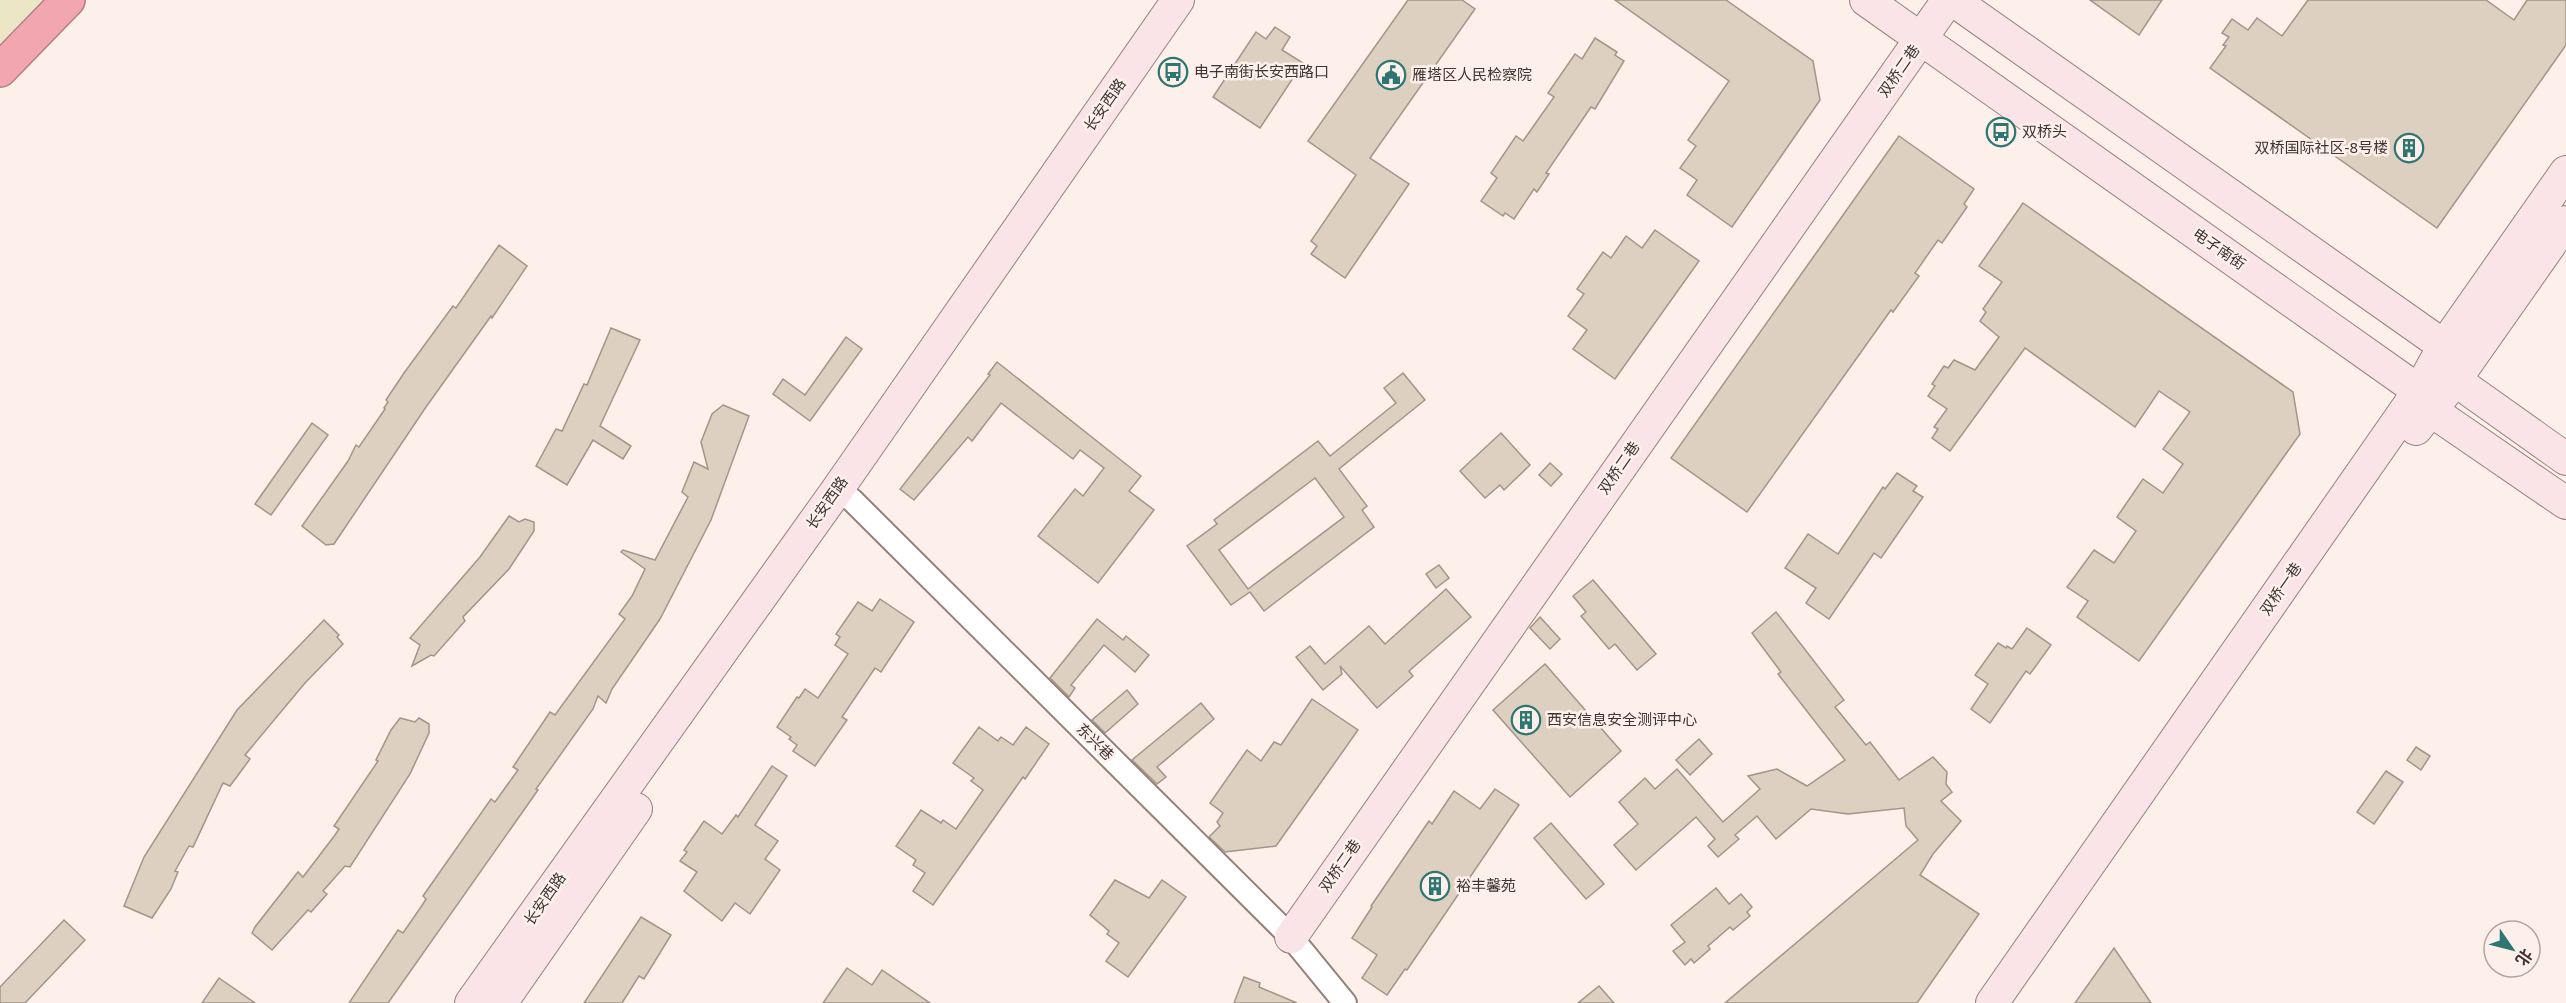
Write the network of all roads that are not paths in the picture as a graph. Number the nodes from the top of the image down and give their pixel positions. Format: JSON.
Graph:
{"nodes":[{"id":1,"x":68,"y":0,"type":"edge"},
{"id":2,"x":1178,"y":0,"type":"edge"},
{"id":3,"x":1202,"y":0,"type":"edge"},
{"id":4,"x":1866,"y":0,"type":"edge"},
{"id":5,"x":1948,"y":0,"type":"edge"},
{"id":6,"x":1953,"y":0,"type":"edge"},
{"id":7,"x":1921,"y":39,"type":"junction"},
{"id":8,"x":0,"y":70,"type":"edge"},
{"id":9,"x":2566,"y":172,"type":"edge"},
{"id":10,"x":2566,"y":222,"type":"edge"},
{"id":11,"x":2444,"y":346,"type":"junction"},
{"id":12,"x":2455,"y":380,"type":"junction"},
{"id":13,"x":2424,"y":400,"type":"junction"},
{"id":14,"x":2566,"y":459,"type":"edge"},
{"id":15,"x":844,"y":495,"type":"junction"},
{"id":16,"x":2566,"y":503,"type":"edge"},
{"id":17,"x":1291,"y":936,"type":"junction"},
{"id":18,"x":471,"y":1003,"type":"edge"},
{"id":19,"x":501,"y":1003,"type":"edge"},
{"id":20,"x":1345,"y":1003,"type":"edge"},
{"id":21,"x":1992,"y":1003,"type":"edge"},
{"id":22,"x":2016,"y":1003,"type":"edge"}],
"edges":[{"from":1,"to":8,"type":"highway"},
{"from":2,"to":15,"type":"main road","name":"长安西路"},
{"from":3,"to":15,"type":"main road","name":"长安西路"},
{"from":4,"to":7,"type":"main road","name":"电子南街"},
{"from":5,"to":7,"type":"main road","name":"双桥二巷"},
{"from":6,"to":11,"type":"main road"},
{"from":7,"to":13,"type":"main road","name":"电子南街"},
{"from":7,"to":17,"type":"main road","name":"双桥二巷"},
{"from":9,"to":11,"type":"main road","name":"双桥一巷"},
{"from":10,"to":12,"type":"main road","name":"双桥一巷"},
{"from":11,"to":12,"type":"main road"},
{"from":11,"to":13,"type":"main road","name":"双桥一巷"},
{"from":12,"to":13,"type":"main road","name":"双桥一巷"},
{"from":12,"to":14,"type":"main road"},
{"from":13,"to":16,"type":"main road","name":"电子南街"},
{"from":13,"to":21,"type":"main road","name":"双桥一巷"},
{"from":13,"to":22,"type":"main road","name":"双桥一巷"},
{"from":15,"to":17,"type":"street","name":"东兴巷"},
{"from":15,"to":18,"type":"main road","name":"长安西路"},
{"from":15,"to":19,"type":"main road","name":"长安西路"},
{"from":17,"to":20,"type":"street","name":"东兴巷"}]}
